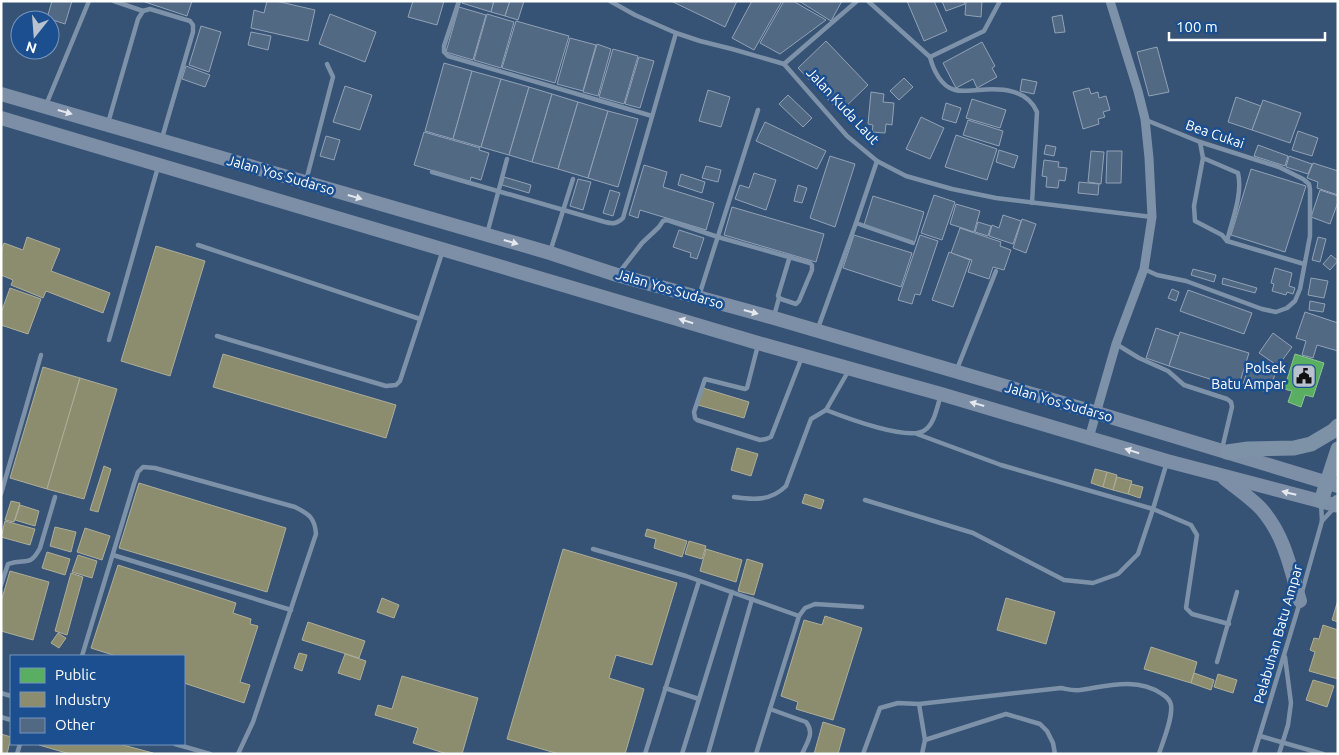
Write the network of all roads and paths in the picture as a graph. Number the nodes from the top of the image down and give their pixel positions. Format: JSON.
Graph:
{"nodes":[{"id":1,"x":89,"y":1,"type":"edge"},
{"id":2,"x":114,"y":1,"type":"edge"},
{"id":3,"x":459,"y":1,"type":"edge"},
{"id":4,"x":610,"y":1,"type":"edge"},
{"id":5,"x":857,"y":1,"type":"edge"},
{"id":6,"x":868,"y":1,"type":"edge"},
{"id":7,"x":1000,"y":1,"type":"edge"},
{"id":8,"x":1110,"y":1,"type":"edge"},
{"id":9,"x":143,"y":11,"type":"junction"},
{"id":10,"x":676,"y":33,"type":"junction"},
{"id":11,"x":930,"y":57,"type":"junction"},
{"id":12,"x":327,"y":64,"type":"dead end"},
{"id":13,"x":784,"y":64,"type":"junction"},
{"id":14,"x":1,"y":94,"type":"edge"},
{"id":15,"x":46,"y":106,"type":"junction"},
{"id":16,"x":758,"y":110,"type":"dead end"},
{"id":17,"x":652,"y":116,"type":"junction"},
{"id":18,"x":1,"y":118,"type":"edge"},
{"id":19,"x":1145,"y":120,"type":"junction"},
{"id":20,"x":108,"y":124,"type":"junction"},
{"id":21,"x":161,"y":141,"type":"junction"},
{"id":22,"x":1200,"y":142,"type":"junction"},
{"id":23,"x":1203,"y":158,"type":"junction"},
{"id":24,"x":507,"y":159,"type":"dead end"},
{"id":25,"x":877,"y":161,"type":"junction"},
{"id":26,"x":158,"y":166,"type":"junction"},
{"id":27,"x":432,"y":172,"type":"dead end"},
{"id":28,"x":573,"y":179,"type":"dead end"},
{"id":29,"x":305,"y":182,"type":"junction"},
{"id":30,"x":499,"y":190,"type":"junction"},
{"id":31,"x":1032,"y":203,"type":"junction"},
{"id":32,"x":564,"y":210,"type":"junction"},
{"id":33,"x":1152,"y":217,"type":"junction"},
{"id":34,"x":856,"y":223,"type":"junction"},
{"id":35,"x":487,"y":235,"type":"junction"},
{"id":36,"x":718,"y":237,"type":"junction"},
{"id":37,"x":1227,"y":241,"type":"junction"},
{"id":38,"x":913,"y":243,"type":"dead end"},
{"id":39,"x":198,"y":245,"type":"dead end"},
{"id":40,"x":444,"y":249,"type":"junction"},
{"id":41,"x":550,"y":254,"type":"junction"},
{"id":42,"x":790,"y":256,"type":"junction"},
{"id":43,"x":1304,"y":264,"type":"junction"},
{"id":44,"x":1144,"y":269,"type":"junction"},
{"id":45,"x":996,"y":271,"type":"dead end"},
{"id":46,"x":617,"y":275,"type":"junction"},
{"id":47,"x":698,"y":297,"type":"junction"},
{"id":48,"x":779,"y":298,"type":"junction"},
{"id":49,"x":774,"y":318,"type":"junction"},
{"id":50,"x":420,"y":319,"type":"junction"},
{"id":51,"x":817,"y":332,"type":"junction"},
{"id":52,"x":217,"y":336,"type":"dead end"},
{"id":53,"x":109,"y":340,"type":"dead end"},
{"id":54,"x":758,"y":343,"type":"junction"},
{"id":55,"x":1116,"y":344,"type":"junction"},
{"id":56,"x":41,"y":355,"type":"dead end"},
{"id":57,"x":802,"y":355,"type":"junction"},
{"id":58,"x":850,"y":369,"type":"junction"},
{"id":59,"x":956,"y":372,"type":"junction"},
{"id":60,"x":942,"y":394,"type":"junction"},
{"id":61,"x":826,"y":410,"type":"junction"},
{"id":62,"x":1097,"y":413,"type":"junction"},
{"id":63,"x":1338,"y":426,"type":"edge"},
{"id":64,"x":917,"y":434,"type":"junction"},
{"id":65,"x":1089,"y":438,"type":"junction"},
{"id":66,"x":1338,"y":449,"type":"edge"},
{"id":67,"x":1225,"y":451,"type":"junction"},
{"id":68,"x":1167,"y":461,"type":"junction"},
{"id":69,"x":1221,"y":476,"type":"junction"},
{"id":70,"x":1332,"y":484,"type":"edge"},
{"id":71,"x":1,"y":494,"type":"edge"},
{"id":72,"x":55,"y":497,"type":"dead end"},
{"id":73,"x":734,"y":497,"type":"dead end"},
{"id":74,"x":865,"y":500,"type":"dead end"},
{"id":75,"x":1321,"y":502,"type":"junction"},
{"id":76,"x":1337,"y":504,"type":"edge"},
{"id":77,"x":1153,"y":509,"type":"junction"},
{"id":78,"x":1322,"y":521,"type":"junction"},
{"id":79,"x":594,"y":549,"type":"dead end"},
{"id":80,"x":113,"y":556,"type":"junction"},
{"id":81,"x":699,"y":580,"type":"junction"},
{"id":82,"x":1,"y":585,"type":"edge"},
{"id":83,"x":732,"y":592,"type":"junction"},
{"id":84,"x":1237,"y":592,"type":"dead end"},
{"id":85,"x":752,"y":599,"type":"junction"},
{"id":86,"x":1300,"y":601,"type":"junction"},
{"id":87,"x":862,"y":606,"type":"dead end"},
{"id":88,"x":291,"y":610,"type":"junction"},
{"id":89,"x":799,"y":616,"type":"junction"},
{"id":90,"x":1229,"y":624,"type":"junction"},
{"id":91,"x":1285,"y":653,"type":"junction"},
{"id":92,"x":82,"y":655,"type":"edge"},
{"id":93,"x":1217,"y":662,"type":"dead end"},
{"id":94,"x":665,"y":688,"type":"junction"},
{"id":95,"x":699,"y":699,"type":"junction"},
{"id":96,"x":919,"y":704,"type":"junction"},
{"id":97,"x":770,"y":709,"type":"junction"},
{"id":98,"x":1260,"y":736,"type":"junction"},
{"id":99,"x":926,"y":740,"type":"junction"},
{"id":100,"x":1283,"y":743,"type":"junction"},
{"id":101,"x":178,"y":745,"type":"edge"},
{"id":102,"x":210,"y":754,"type":"edge"},
{"id":103,"x":238,"y":754,"type":"edge"},
{"id":104,"x":645,"y":754,"type":"edge"},
{"id":105,"x":682,"y":754,"type":"edge"},
{"id":106,"x":708,"y":754,"type":"edge"},
{"id":107,"x":756,"y":754,"type":"edge"},
{"id":108,"x":802,"y":754,"type":"edge"},
{"id":109,"x":863,"y":754,"type":"edge"},
{"id":110,"x":922,"y":754,"type":"edge"},
{"id":111,"x":1055,"y":754,"type":"edge"},
{"id":112,"x":1159,"y":754,"type":"edge"},
{"id":113,"x":1254,"y":754,"type":"edge"},
{"id":114,"x":1279,"y":754,"type":"edge"},
{"id":115,"x":1323,"y":754,"type":"edge"}],
"edges":[{"from":1,"to":15,"type":"lane"},
{"from":2,"to":9,"type":"lane"},
{"from":3,"to":17,"type":"lane"},
{"from":4,"to":10,"type":"lane"},
{"from":5,"to":13,"type":"lane"},
{"from":6,"to":11,"type":"lane"},
{"from":7,"to":11,"type":"lane"},
{"from":8,"to":19,"type":"street"},
{"from":9,"to":20,"type":"lane"},
{"from":9,"to":21,"type":"lane"},
{"from":10,"to":13,"type":"lane"},
{"from":10,"to":17,"type":"lane"},
{"from":11,"to":31,"type":"lane"},
{"from":12,"to":29,"type":"lane"},
{"from":13,"to":25,"type":"lane","name":"Jalan Kuda Laut"},
{"from":14,"to":15,"type":"main road","name":"Jalan Yos Sudarso"},
{"from":15,"to":20,"type":"main road","name":"Jalan Yos Sudarso","one_way":true},
{"from":16,"to":36,"type":"lane"},
{"from":17,"to":32,"type":"lane"},
{"from":18,"to":26,"type":"main road","name":"Jalan Yos Sudarso"},
{"from":19,"to":22,"type":"lane","name":"Bea Cukai"},
{"from":19,"to":33,"type":"street"},
{"from":20,"to":21,"type":"main road","name":"Jalan Yos Sudarso"},
{"from":21,"to":29,"type":"main road","name":"Jalan Yos Sudarso"},
{"from":22,"to":23,"type":"lane"},
{"from":22,"to":43,"type":"lane","name":"Bea Cukai"},
{"from":23,"to":37,"type":"lane"},
{"from":23,"to":37,"type":"lane"},
{"from":24,"to":30,"type":"lane"},
{"from":25,"to":31,"type":"lane","name":"Jalan Kuda Laut"},
{"from":25,"to":34,"type":"lane"},
{"from":26,"to":40,"type":"main road","name":"Jalan Yos Sudarso"},
{"from":26,"to":53,"type":"lane"},
{"from":27,"to":30,"type":"lane"},
{"from":28,"to":32,"type":"lane"},
{"from":29,"to":35,"type":"main road","name":"Jalan Yos Sudarso","one_way":true},
{"from":30,"to":32,"type":"lane"},
{"from":30,"to":35,"type":"lane"},
{"from":31,"to":33,"type":"lane","name":"Jalan Kuda Laut"},
{"from":32,"to":41,"type":"lane"},
{"from":33,"to":44,"type":"street"},
{"from":34,"to":38,"type":"lane"},
{"from":34,"to":51,"type":"lane"},
{"from":35,"to":41,"type":"main road","name":"Jalan Yos Sudarso","one_way":true},
{"from":36,"to":42,"type":"lane"},
{"from":36,"to":46,"type":"lane"},
{"from":36,"to":47,"type":"lane"},
{"from":37,"to":43,"type":"lane"},
{"from":39,"to":50,"type":"lane"},
{"from":40,"to":50,"type":"lane"},
{"from":54,"to":40,"type":"main road","name":"Jalan Yos Sudarso","one_way":true},
{"from":41,"to":46,"type":"main road","name":"Jalan Yos Sudarso"},
{"from":42,"to":48,"type":"lane"},
{"from":42,"to":48,"type":"lane"},
{"from":43,"to":44,"type":"lane"},
{"from":44,"to":55,"type":"street"},
{"from":45,"to":59,"type":"lane"},
{"from":46,"to":47,"type":"main road","name":"Jalan Yos Sudarso"},
{"from":47,"to":49,"type":"main road","name":"Jalan Yos Sudarso","one_way":true},
{"from":48,"to":49,"type":"lane"},
{"from":49,"to":51,"type":"main road","name":"Jalan Yos Sudarso"},
{"from":50,"to":52,"type":"lane"},
{"from":51,"to":59,"type":"main road","name":"Jalan Yos Sudarso"},
{"from":54,"to":57,"type":"main road","name":"Jalan Yos Sudarso"},
{"from":54,"to":57,"type":"lane"},
{"from":55,"to":62,"type":"street"},
{"from":55,"to":67,"type":"lane"},
{"from":56,"to":71,"type":"lane"},
{"from":57,"to":58,"type":"main road","name":"Jalan Yos Sudarso"},
{"from":58,"to":60,"type":"main road","name":"Jalan Yos Sudarso"},
{"from":58,"to":61,"type":"lane"},
{"from":59,"to":62,"type":"main road","name":"Jalan Yos Sudarso"},
{"from":60,"to":64,"type":"lane"},
{"from":65,"to":60,"type":"main road","name":"Jalan Yos Sudarso","one_way":true},
{"from":61,"to":64,"type":"lane"},
{"from":61,"to":73,"type":"lane"},
{"from":62,"to":65,"type":"street"},
{"from":62,"to":67,"type":"main road","name":"Jalan Yos Sudarso"},
{"from":63,"to":67,"type":"highway"},
{"from":64,"to":77,"type":"lane"},
{"from":68,"to":65,"type":"main road","name":"Jalan Yos Sudarso","one_way":true},
{"from":66,"to":70,"type":"highway"},
{"from":67,"to":70,"type":"main road","name":"Jalan Yos Sudarso"},
{"from":68,"to":69,"type":"main road","name":"Jalan Yos Sudarso"},
{"from":68,"to":77,"type":"lane"},
{"from":75,"to":69,"type":"main road","name":"Jalan Yos Sudarso","one_way":true},
{"from":69,"to":86,"type":"main road"},
{"from":70,"to":75,"type":"highway"},
{"from":72,"to":82,"type":"lane"},
{"from":74,"to":77,"type":"lane"},
{"from":75,"to":76,"type":"main road","name":"Jalan Yos Sudarso"},
{"from":75,"to":78,"type":"lane","name":"Pelabuhan Batu Ampar"},
{"from":76,"to":78,"type":"lane","name":"Pelabuhan Batu Ampar"},
{"from":77,"to":90,"type":"lane"},
{"from":78,"to":86,"type":"lane","name":"Pelabuhan Batu Ampar"},
{"from":79,"to":81,"type":"lane"},
{"from":80,"to":88,"type":"lane"},
{"from":80,"to":88,"type":"lane"},
{"from":80,"to":92,"type":"lane"},
{"from":81,"to":83,"type":"lane"},
{"from":81,"to":94,"type":"lane"},
{"from":83,"to":85,"type":"lane"},
{"from":83,"to":95,"type":"lane"},
{"from":84,"to":90,"type":"lane"},
{"from":85,"to":89,"type":"lane"},
{"from":85,"to":106,"type":"lane"},
{"from":86,"to":91,"type":"lane","name":"Pelabuhan Batu Ampar"},
{"from":87,"to":89,"type":"lane"},
{"from":88,"to":103,"type":"lane"},
{"from":89,"to":97,"type":"lane"},
{"from":90,"to":93,"type":"lane"},
{"from":91,"to":98,"type":"lane","name":"Pelabuhan Batu Ampar"},
{"from":91,"to":100,"type":"lane"},
{"from":94,"to":95,"type":"lane"},
{"from":94,"to":104,"type":"lane"},
{"from":95,"to":105,"type":"lane"},
{"from":96,"to":99,"type":"lane"},
{"from":96,"to":109,"type":"lane"},
{"from":96,"to":112,"type":"lane"},
{"from":97,"to":107,"type":"lane"},
{"from":97,"to":108,"type":"lane"},
{"from":98,"to":100,"type":"lane"},
{"from":98,"to":113,"type":"lane","name":"Pelabuhan Batu Ampar"},
{"from":99,"to":110,"type":"lane"},
{"from":99,"to":111,"type":"lane"},
{"from":100,"to":114,"type":"lane"},
{"from":100,"to":115,"type":"lane"},
{"from":101,"to":102,"type":"lane"}]}
